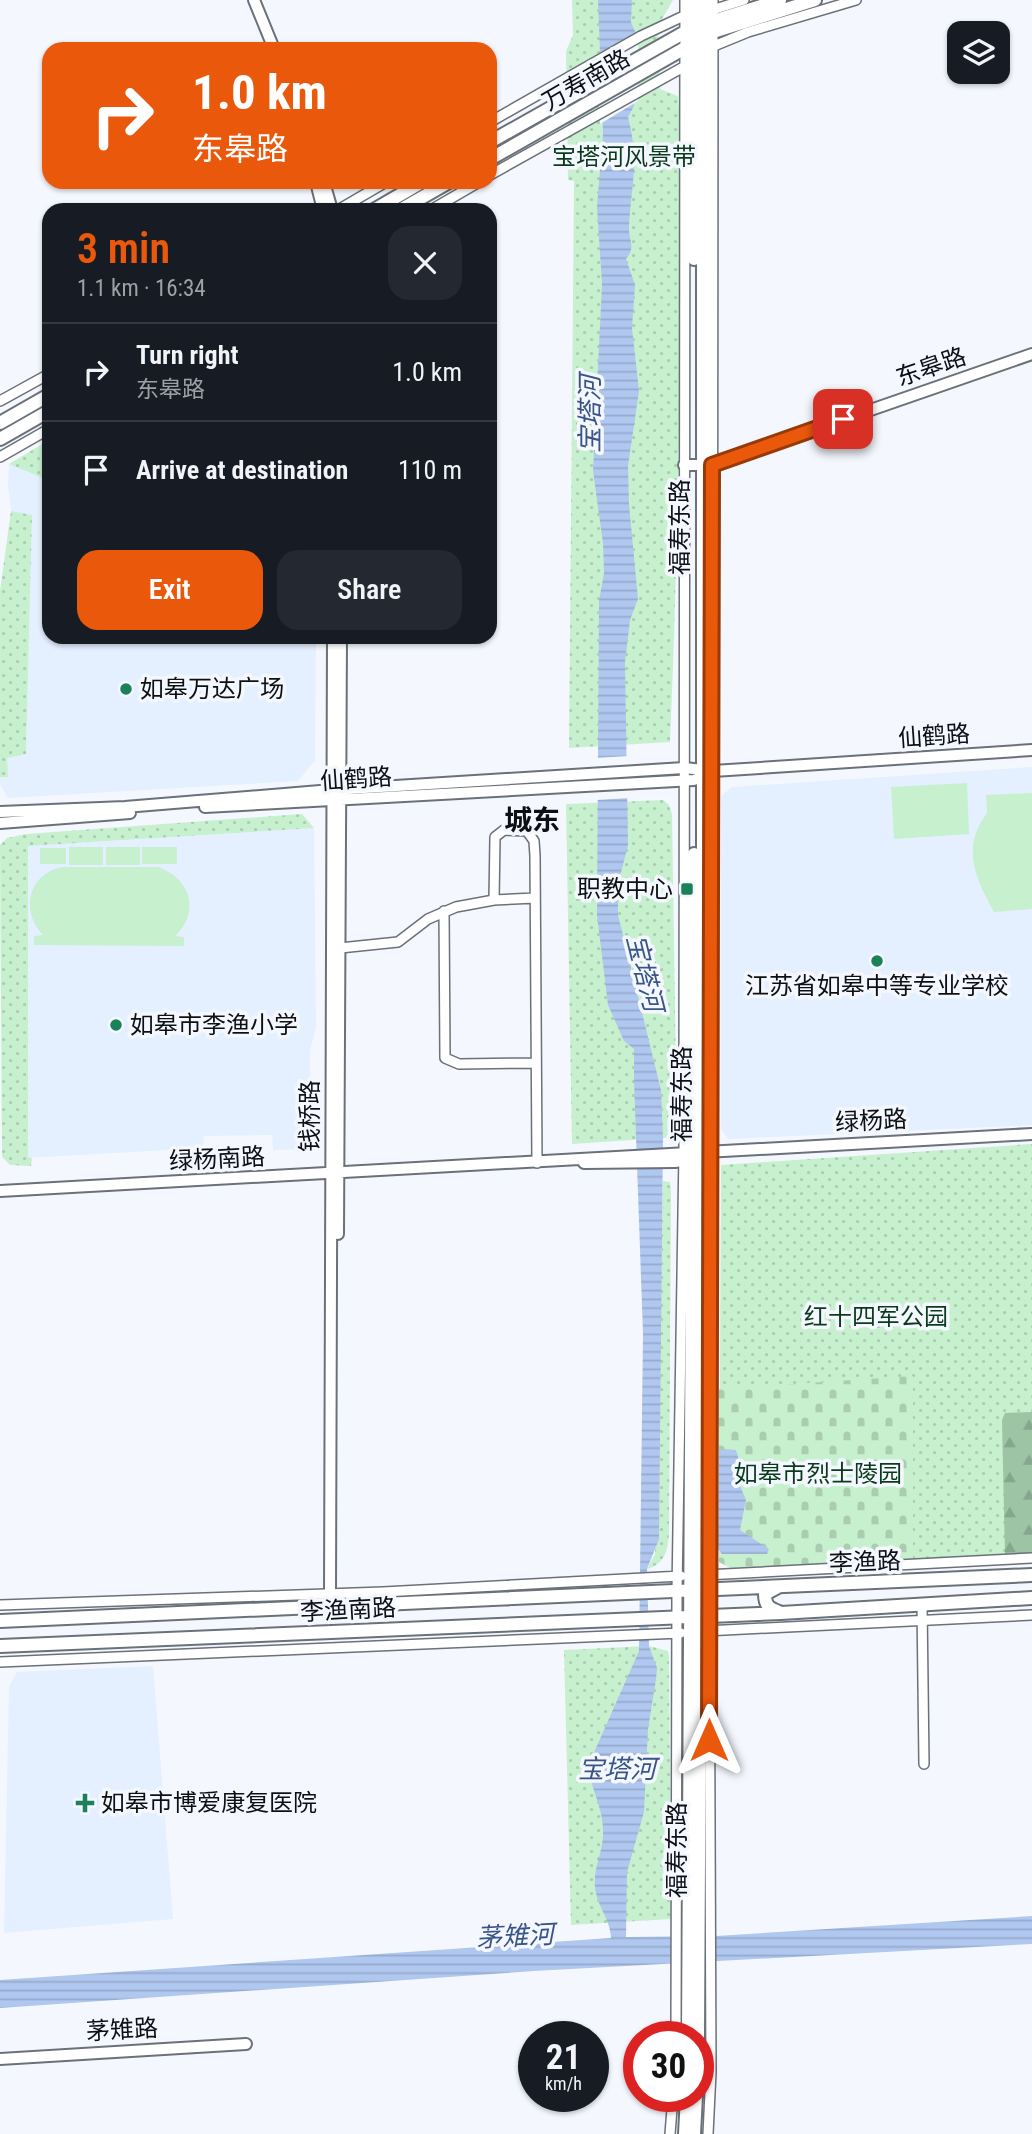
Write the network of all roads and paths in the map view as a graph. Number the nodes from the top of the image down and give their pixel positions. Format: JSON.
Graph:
{"nodes":[{"id":1,"x":254,"y":0,"type":"edge"},
{"id":2,"x":685,"y":0,"type":"edge"},
{"id":3,"x":744,"y":0,"type":"edge"},
{"id":4,"x":780,"y":0,"type":"edge"},
{"id":5,"x":815,"y":0,"type":"edge"},
{"id":6,"x":856,"y":0,"type":"edge"},
{"id":7,"x":699,"y":28,"type":"edge"},
{"id":8,"x":271,"y":42,"type":"edge"},
{"id":9,"x":497,"y":118,"type":"edge"},
{"id":10,"x":497,"y":138,"type":"edge"},
{"id":11,"x":497,"y":155,"type":"edge"},
{"id":12,"x":497,"y":171,"type":"edge"},
{"id":13,"x":373,"y":189,"type":"edge"},
{"id":14,"x":410,"y":189,"type":"edge"},
{"id":15,"x":437,"y":189,"type":"edge"},
{"id":16,"x":467,"y":189,"type":"edge"},
{"id":17,"x":348,"y":203,"type":"edge"},
{"id":18,"x":385,"y":203,"type":"edge"},
{"id":19,"x":412,"y":203,"type":"edge"},
{"id":20,"x":443,"y":203,"type":"edge"},
{"id":21,"x":1032,"y":354,"type":"edge"},
{"id":22,"x":42,"y":378,"type":"edge"},
{"id":23,"x":42,"y":399,"type":"edge"},
{"id":24,"x":0,"y":401,"type":"edge"},
{"id":25,"x":42,"y":415,"type":"edge"},
{"id":26,"x":0,"y":423,"type":"edge"},
{"id":27,"x":42,"y":433,"type":"edge"},
{"id":28,"x":0,"y":439,"type":"edge"},
{"id":29,"x":0,"y":457,"type":"edge"},
{"id":30,"x":698,"y":465,"type":"junction"},
{"id":31,"x":333,"y":644,"type":"edge"},
{"id":32,"x":341,"y":644,"type":"edge"},
{"id":33,"x":1032,"y":750,"type":"edge"},
{"id":34,"x":696,"y":773,"type":"junction"},
{"id":35,"x":337,"y":795,"type":"junction"},
{"id":36,"x":0,"y":812,"type":"edge"},
{"id":37,"x":0,"y":823,"type":"edge"},
{"id":38,"x":535,"y":898,"type":"junction"},
{"id":39,"x":494,"y":900,"type":"junction"},
{"id":40,"x":444,"y":911,"type":"junction"},
{"id":41,"x":340,"y":948,"type":"junction"},
{"id":42,"x":536,"y":1063,"type":"junction"},
{"id":43,"x":1032,"y":1134,"type":"edge"},
{"id":44,"x":691,"y":1155,"type":"junction"},
{"id":45,"x":537,"y":1163,"type":"junction"},
{"id":46,"x":335,"y":1174,"type":"junction"},
{"id":47,"x":0,"y":1191,"type":"edge"},
{"id":48,"x":1032,"y":1558,"type":"edge"},
{"id":49,"x":693,"y":1575,"type":"junction"},
{"id":50,"x":1032,"y":1575,"type":"edge"},
{"id":51,"x":782,"y":1586,"type":"junction"},
{"id":52,"x":693,"y":1590,"type":"junction"},
{"id":53,"x":334,"y":1594,"type":"junction"},
{"id":54,"x":620,"y":1595,"type":"junction"},
{"id":55,"x":1032,"y":1598,"type":"edge"},
{"id":56,"x":922,"y":1604,"type":"junction"},
{"id":57,"x":0,"y":1605,"type":"edge"},
{"id":58,"x":781,"y":1613,"type":"junction"},
{"id":59,"x":694,"y":1615,"type":"junction"},
{"id":60,"x":1032,"y":1615,"type":"edge"},
{"id":61,"x":619,"y":1618,"type":"junction"},
{"id":62,"x":922,"y":1620,"type":"junction"},
{"id":63,"x":0,"y":1621,"type":"edge"},
{"id":64,"x":693,"y":1632,"type":"junction"},
{"id":65,"x":0,"y":1646,"type":"edge"},
{"id":66,"x":0,"y":1662,"type":"edge"},
{"id":67,"x":924,"y":1764,"type":"dead end"},
{"id":68,"x":693,"y":1932,"type":"junction"},
{"id":69,"x":693,"y":1968,"type":"junction"},
{"id":70,"x":680,"y":2021,"type":"edge"},
{"id":71,"x":689,"y":2021,"type":"edge"},
{"id":72,"x":697,"y":2021,"type":"edge"},
{"id":73,"x":246,"y":2044,"type":"dead end"},
{"id":74,"x":0,"y":2059,"type":"edge"},
{"id":75,"x":672,"y":2112,"type":"edge"},
{"id":76,"x":686,"y":2112,"type":"edge"},
{"id":77,"x":695,"y":2112,"type":"edge"},
{"id":78,"x":670,"y":2134,"type":"edge"},
{"id":79,"x":685,"y":2134,"type":"edge"},
{"id":80,"x":694,"y":2134,"type":"edge"},
{"id":81,"x":708,"y":2134,"type":"edge"}],
"edges":[{"from":1,"to":8,"type":"street"},
{"from":2,"to":7,"type":"street"},
{"from":3,"to":7,"type":"street"},
{"from":4,"to":7,"type":"main road"},
{"from":5,"to":7,"type":"main road"},
{"from":6,"to":7,"type":"street"},
{"from":7,"to":9,"type":"street"},
{"from":7,"to":10,"type":"main road","name":"万寿南路"},
{"from":7,"to":11,"type":"main road","name":"万寿南路"},
{"from":7,"to":12,"type":"street"},
{"from":7,"to":30,"type":"main road","name":"福寿东路"},
{"from":7,"to":30,"type":"street"},
{"from":13,"to":17,"type":"street"},
{"from":14,"to":18,"type":"main road"},
{"from":15,"to":19,"type":"main road"},
{"from":16,"to":20,"type":"street"},
{"from":21,"to":30,"type":"street","name":"东皋路"},
{"from":22,"to":24,"type":"street"},
{"from":23,"to":26,"type":"main road"},
{"from":25,"to":28,"type":"main road"},
{"from":27,"to":29,"type":"street"},
{"from":30,"to":34,"type":"main road","name":"福寿东路"},
{"from":30,"to":34,"type":"street"},
{"from":31,"to":35,"type":"street","name":"钱桥路"},
{"from":32,"to":35,"type":"street","name":"钱桥路"},
{"from":33,"to":34,"type":"street","name":"仙鹤路"},
{"from":34,"to":35,"type":"street","name":"仙鹤路"},
{"from":34,"to":44,"type":"main road","name":"福寿东路"},
{"from":34,"to":44,"type":"street"},
{"from":35,"to":36,"type":"street","name":"仙鹤路"},
{"from":35,"to":37,"type":"street","name":"仙鹤路"},
{"from":35,"to":41,"type":"street","name":"钱桥路"},
{"from":35,"to":46,"type":"street","name":"钱桥路"},
{"from":38,"to":39,"type":"street"},
{"from":38,"to":39,"type":"street"},
{"from":38,"to":42,"type":"street"},
{"from":39,"to":40,"type":"street"},
{"from":40,"to":41,"type":"street"},
{"from":40,"to":42,"type":"street"},
{"from":41,"to":46,"type":"street","name":"钱桥路"},
{"from":42,"to":45,"type":"street"},
{"from":43,"to":44,"type":"street","name":"绿杨路"},
{"from":44,"to":45,"type":"street","name":"绿杨南路"},
{"from":44,"to":49,"type":"main road","name":"福寿东路"},
{"from":44,"to":49,"type":"street"},
{"from":45,"to":46,"type":"street","name":"绿杨南路"},
{"from":46,"to":47,"type":"street","name":"绿杨南路"},
{"from":46,"to":53,"type":"street","name":"钱桥路"},
{"from":48,"to":49,"type":"street"},
{"from":49,"to":52,"type":"main road","name":"福寿东路"},
{"from":49,"to":52,"type":"street"},
{"from":49,"to":53,"type":"street"},
{"from":50,"to":51,"type":"main road","name":"李渔路"},
{"from":51,"to":52,"type":"main road","name":"李渔路"},
{"from":51,"to":58,"type":"main road"},
{"from":52,"to":54,"type":"main road","name":"李渔南路"},
{"from":52,"to":59,"type":"main road","name":"福寿东路"},
{"from":52,"to":59,"type":"street"},
{"from":53,"to":57,"type":"street"},
{"from":54,"to":61,"type":"main road"},
{"from":54,"to":63,"type":"main road","name":"李渔南路"},
{"from":55,"to":56,"type":"main road","name":"李渔路"},
{"from":56,"to":58,"type":"main road","name":"李渔路"},
{"from":56,"to":62,"type":"street"},
{"from":58,"to":59,"type":"main road","name":"李渔路"},
{"from":59,"to":61,"type":"main road","name":"李渔南路"},
{"from":59,"to":64,"type":"main road","name":"福寿东路"},
{"from":59,"to":64,"type":"street"},
{"from":60,"to":62,"type":"street"},
{"from":61,"to":65,"type":"main road","name":"李渔南路"},
{"from":62,"to":64,"type":"street"},
{"from":62,"to":67,"type":"street"},
{"from":64,"to":66,"type":"street"},
{"from":64,"to":68,"type":"main road","name":"福寿东路"},
{"from":64,"to":68,"type":"street"},
{"from":68,"to":69,"type":"main road","name":"福寿东路"},
{"from":68,"to":69,"type":"street"},
{"from":69,"to":70,"type":"street"},
{"from":69,"to":71,"type":"main road","name":"福寿东路"},
{"from":69,"to":72,"type":"main road","name":"福寿东路"},
{"from":69,"to":81,"type":"street"},
{"from":73,"to":74,"type":"street","name":"茅雉路"},
{"from":75,"to":78,"type":"street"},
{"from":76,"to":79,"type":"main road"},
{"from":77,"to":80,"type":"main road"}]}
